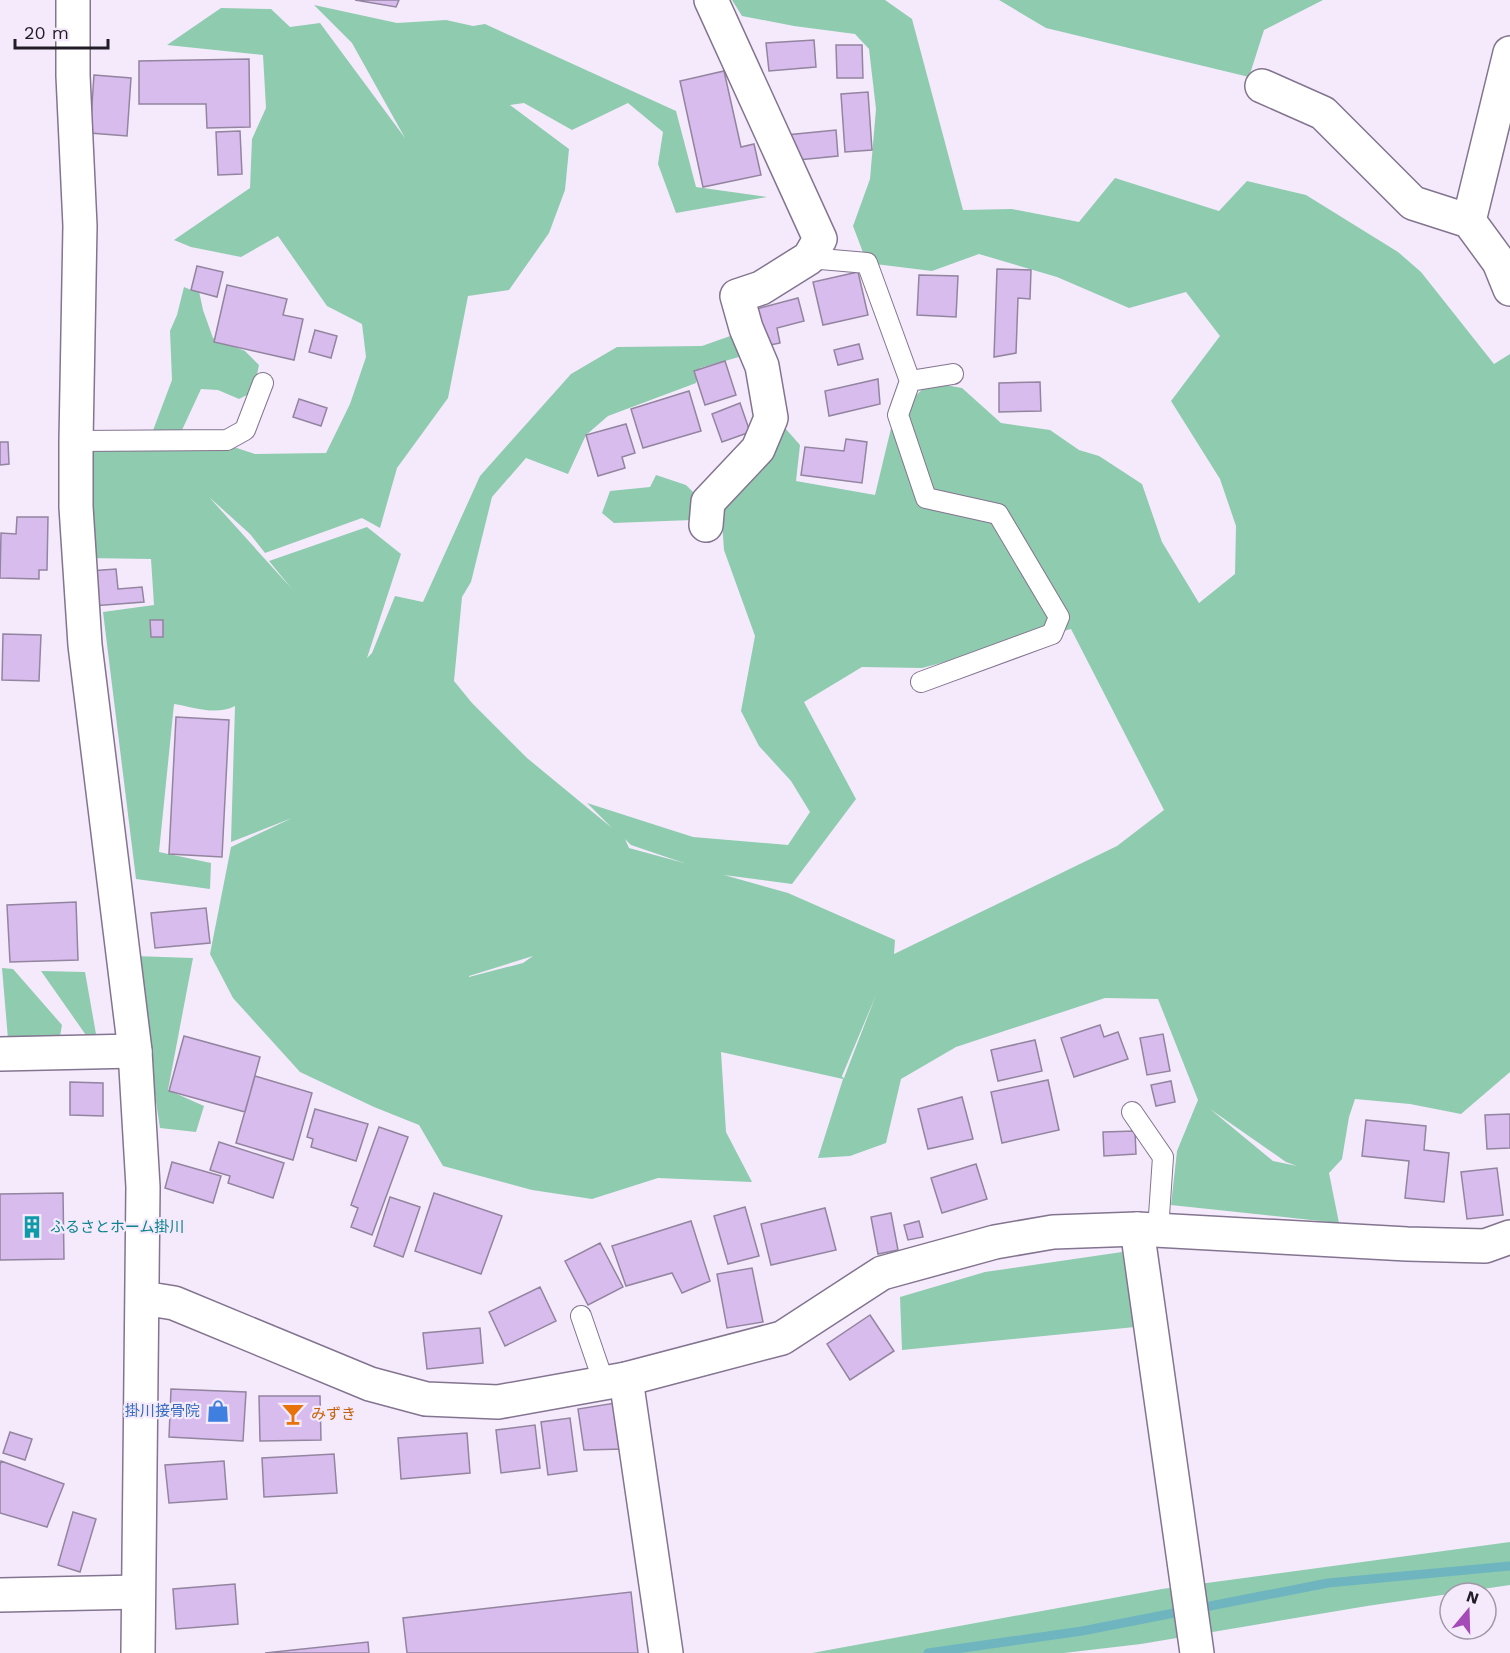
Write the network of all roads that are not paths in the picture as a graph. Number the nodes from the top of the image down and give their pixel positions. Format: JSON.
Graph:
{"nodes":[{"id":1,"x":73,"y":0,"type":"edge"},
{"id":2,"x":711,"y":0,"type":"edge"},
{"id":3,"x":1510,"y":53,"type":"edge"},
{"id":4,"x":1262,"y":86,"type":"dead end"},
{"id":5,"x":1469,"y":221,"type":"junction"},
{"id":6,"x":809,"y":258,"type":"junction"},
{"id":7,"x":1510,"y":289,"type":"edge"},
{"id":8,"x":952,"y":374,"type":"dead end"},
{"id":9,"x":910,"y":381,"type":"junction"},
{"id":10,"x":263,"y":383,"type":"dead end"},
{"id":11,"x":76,"y":441,"type":"junction"},
{"id":12,"x":706,"y":525,"type":"dead end"},
{"id":13,"x":921,"y":682,"type":"dead end"},
{"id":14,"x":135,"y":1052,"type":"junction"},
{"id":15,"x":0,"y":1054,"type":"edge"},
{"id":16,"x":1132,"y":1112,"type":"dead end"},
{"id":17,"x":1148,"y":1230,"type":"junction"},
{"id":18,"x":1510,"y":1237,"type":"edge"},
{"id":19,"x":142,"y":1298,"type":"junction"},
{"id":20,"x":581,"y":1316,"type":"dead end"},
{"id":21,"x":615,"y":1381,"type":"junction"},
{"id":22,"x":138,"y":1592,"type":"junction"},
{"id":23,"x":0,"y":1595,"type":"edge"},
{"id":24,"x":1195,"y":1641,"type":"edge"},
{"id":25,"x":138,"y":1653,"type":"edge"},
{"id":26,"x":666,"y":1653,"type":"edge"}],
"edges":[{"from":1,"to":11,"type":"street"},
{"from":2,"to":6,"type":"street"},
{"from":3,"to":5,"type":"street"},
{"from":4,"to":5,"type":"street"},
{"from":5,"to":7,"type":"street"},
{"from":6,"to":9,"type":"lane"},
{"from":6,"to":12,"type":"street"},
{"from":8,"to":9,"type":"lane"},
{"from":9,"to":13,"type":"lane"},
{"from":10,"to":11,"type":"lane"},
{"from":11,"to":14,"type":"street"},
{"from":14,"to":15,"type":"street"},
{"from":14,"to":19,"type":"street"},
{"from":16,"to":17,"type":"lane"},
{"from":17,"to":18,"type":"street"},
{"from":17,"to":21,"type":"street"},
{"from":17,"to":24,"type":"street"},
{"from":19,"to":21,"type":"street"},
{"from":19,"to":22,"type":"street"},
{"from":20,"to":21,"type":"lane"},
{"from":21,"to":26,"type":"street"},
{"from":22,"to":23,"type":"street"},
{"from":22,"to":25,"type":"street"}]}
